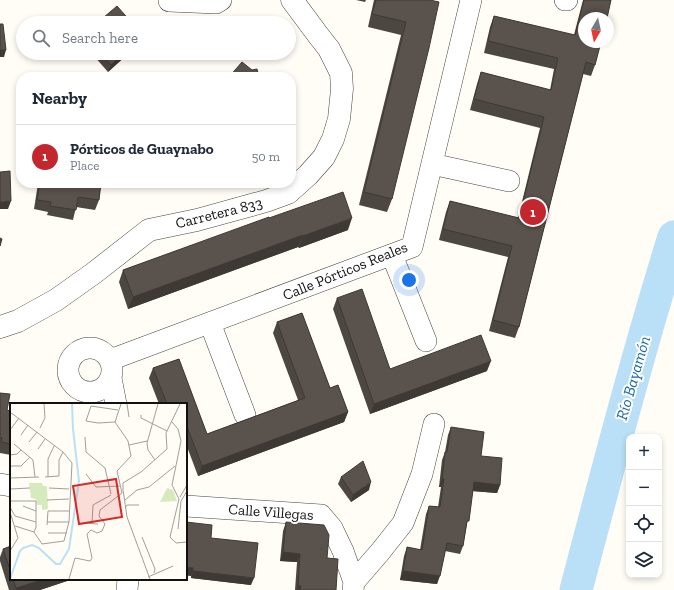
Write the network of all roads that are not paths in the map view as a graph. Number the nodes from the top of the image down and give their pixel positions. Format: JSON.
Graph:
{"nodes":[{"id":1,"x":221,"y":0,"type":"edge"},
{"id":2,"x":292,"y":0,"type":"edge"},
{"id":3,"x":471,"y":0,"type":"edge"},
{"id":4,"x":169,"y":1,"type":"dead end"},
{"id":5,"x":432,"y":164,"type":"junction"},
{"id":6,"x":510,"y":181,"type":"dead end"},
{"id":7,"x":296,"y":186,"type":"edge"},
{"id":8,"x":294,"y":188,"type":"edge"},
{"id":9,"x":392,"y":255,"type":"junction"},
{"id":10,"x":210,"y":323,"type":"junction"},
{"id":11,"x":0,"y":327,"type":"edge"},
{"id":12,"x":426,"y":341,"type":"dead end"},
{"id":13,"x":110,"y":369,"type":"junction"},
{"id":14,"x":89,"y":398,"type":"edge"},
{"id":15,"x":116,"y":403,"type":"edge"},
{"id":16,"x":246,"y":415,"type":"dead end"},
{"id":17,"x":434,"y":424,"type":"dead end"},
{"id":18,"x":0,"y":484,"type":"edge"},
{"id":19,"x":10,"y":486,"type":"edge"},
{"id":20,"x":187,"y":506,"type":"edge"},
{"id":21,"x":128,"y":580,"type":"edge"},
{"id":22,"x":354,"y":586,"type":"edge"},
{"id":23,"x":127,"y":590,"type":"edge"}],
"edges":[{"from":1,"to":4,"type":"street"},
{"from":2,"to":7,"type":"street","name":"Carretera 833"},
{"from":3,"to":5,"type":"street","name":"Calle Pórticos Reales"},
{"from":5,"to":6,"type":"street"},
{"from":5,"to":9,"type":"street","name":"Calle Pórticos Reales"},
{"from":8,"to":11,"type":"street","name":"Carretera 833"},
{"from":9,"to":10,"type":"street","name":"Calle Pórticos Reales"},
{"from":9,"to":12,"type":"street"},
{"from":10,"to":13,"type":"street","name":"Calle Pórticos Reales"},
{"from":10,"to":16,"type":"street"},
{"from":13,"to":14,"type":"street"},
{"from":13,"to":14,"type":"street"},
{"from":13,"to":15,"type":"street"},
{"from":17,"to":22,"type":"street"},
{"from":18,"to":19,"type":"street"},
{"from":20,"to":22,"type":"street","name":"Calle Villegas"},
{"from":21,"to":23,"type":"street"}]}
